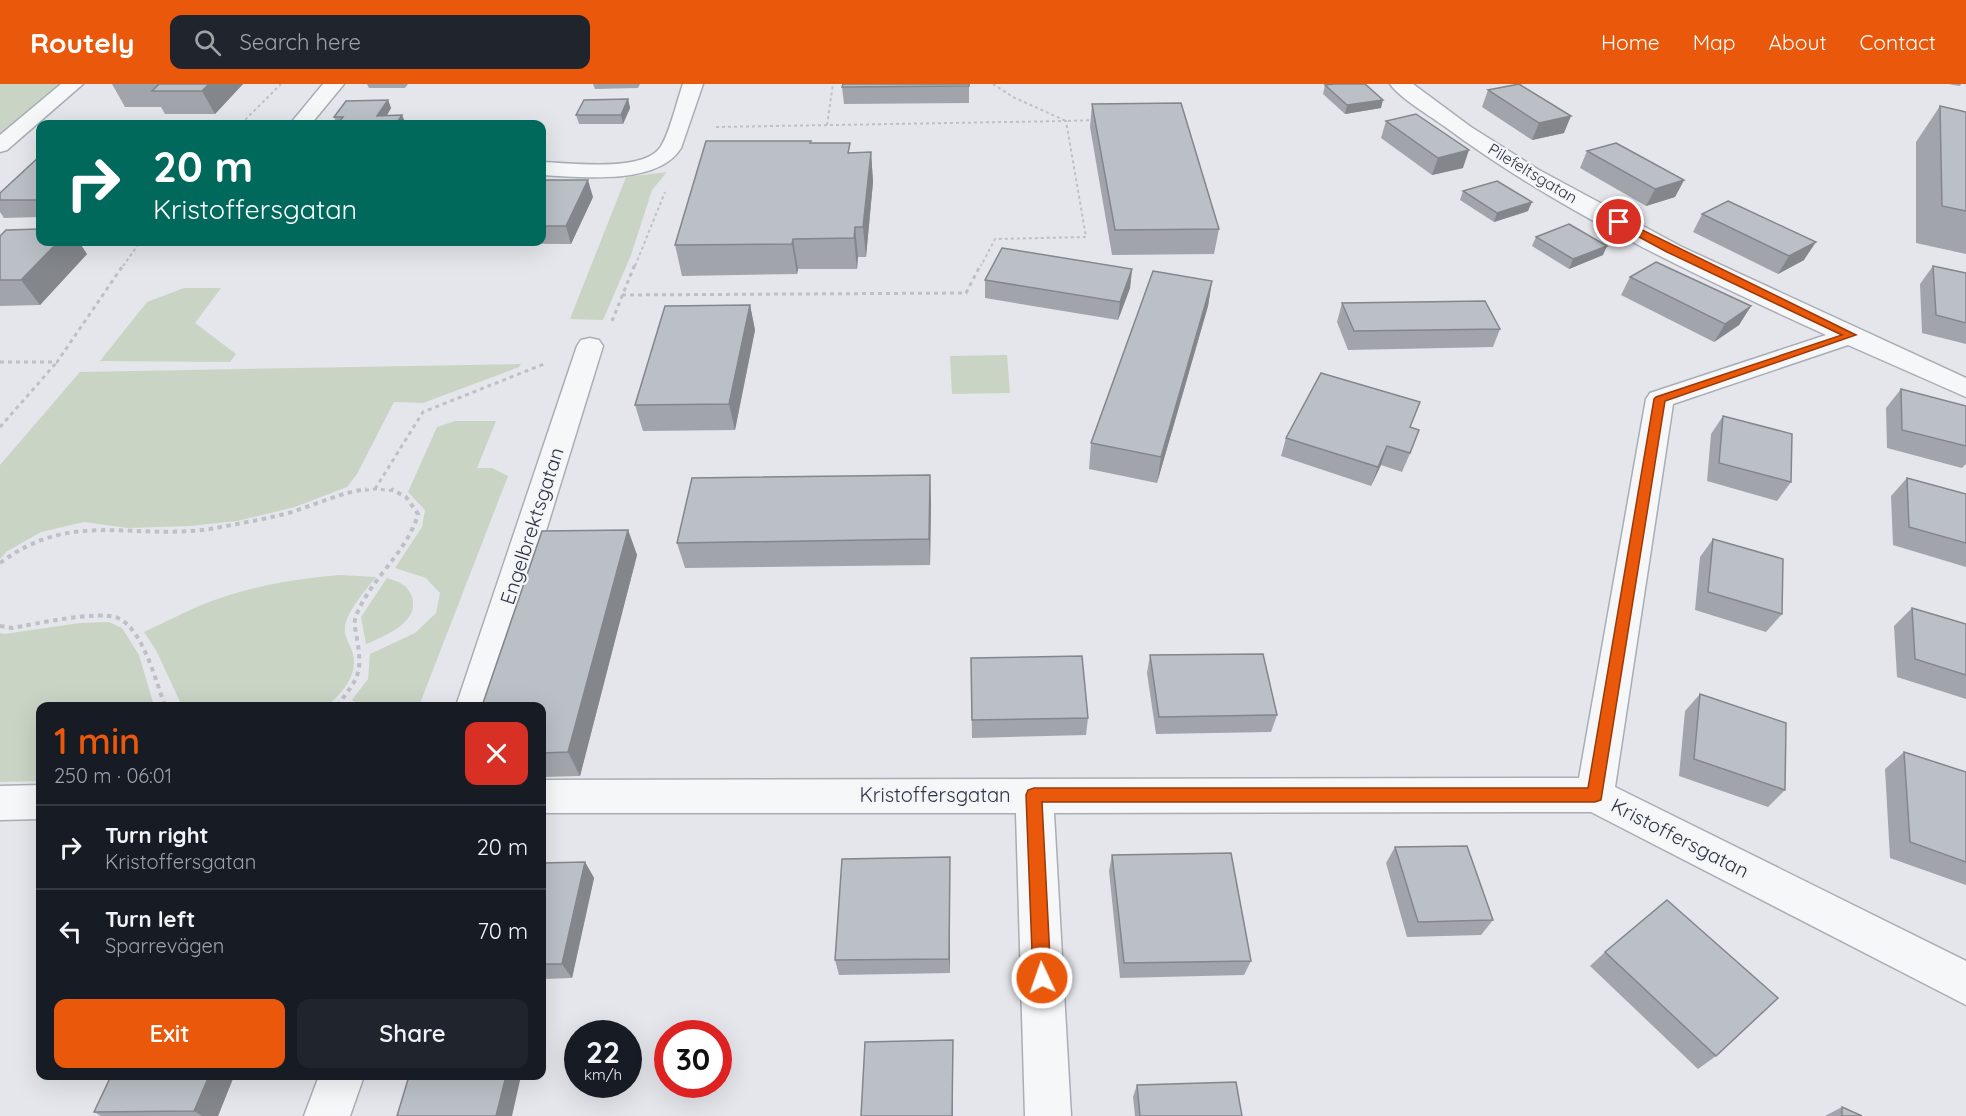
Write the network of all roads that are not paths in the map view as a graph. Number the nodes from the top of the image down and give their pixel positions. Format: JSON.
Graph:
{"nodes":[{"id":1,"x":73,"y":84,"type":"edge"},
{"id":2,"x":334,"y":84,"type":"edge"},
{"id":3,"x":693,"y":84,"type":"edge"},
{"id":4,"x":1400,"y":84,"type":"edge"},
{"id":5,"x":303,"y":120,"type":"edge"},
{"id":6,"x":0,"y":146,"type":"edge"},
{"id":7,"x":546,"y":169,"type":"edge"},
{"id":8,"x":1851,"y":335,"type":"junction"},
{"id":9,"x":590,"y":346,"type":"road end"},
{"id":10,"x":1966,"y":388,"type":"edge"},
{"id":11,"x":475,"y":702,"type":"edge"},
{"id":12,"x":1034,"y":795,"type":"junction"},
{"id":13,"x":1595,"y":795,"type":"junction"},
{"id":14,"x":546,"y":797,"type":"edge"},
{"id":15,"x":36,"y":802,"type":"edge"},
{"id":16,"x":0,"y":803,"type":"edge"},
{"id":17,"x":1966,"y":984,"type":"edge"},
{"id":18,"x":340,"y":1080,"type":"edge"},
{"id":19,"x":327,"y":1116,"type":"edge"},
{"id":20,"x":1048,"y":1116,"type":"edge"}],
"edges":[{"from":1,"to":6,"type":"street"},
{"from":2,"to":5,"type":"street"},
{"from":3,"to":7,"type":"street"},
{"from":4,"to":8,"type":"street","name":"Pilefeltsgatan"},
{"from":8,"to":10,"type":"street","name":"Pilefeltsgatan"},
{"from":8,"to":13,"type":"street"},
{"from":9,"to":11,"type":"street","name":"Engelbrektsgatan"},
{"from":12,"to":13,"type":"street","name":"Kristoffersgatan"},
{"from":12,"to":14,"type":"street","name":"Kristoffersgatan"},
{"from":12,"to":20,"type":"street"},
{"from":13,"to":17,"type":"street","name":"Kristoffersgatan"},
{"from":15,"to":16,"type":"street"},
{"from":18,"to":19,"type":"street"}]}
